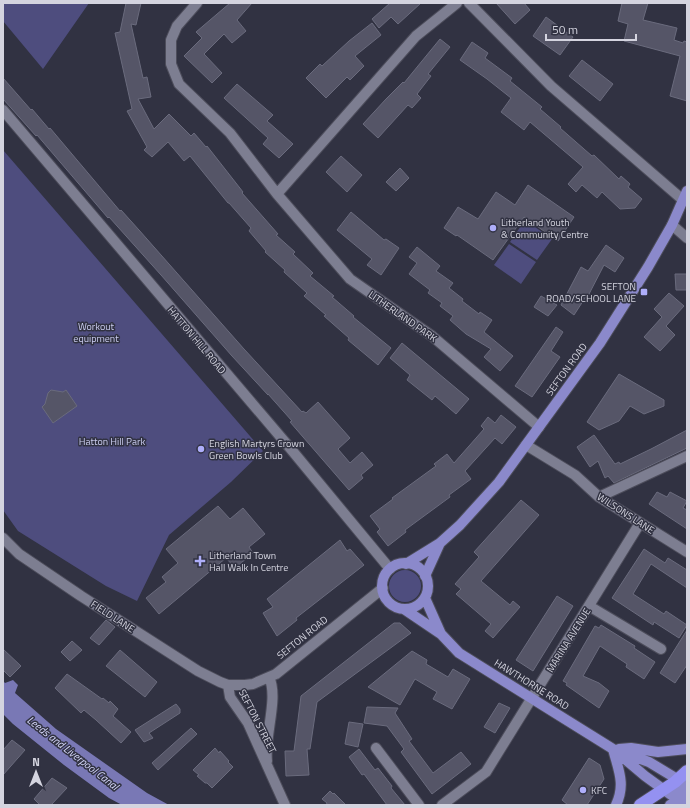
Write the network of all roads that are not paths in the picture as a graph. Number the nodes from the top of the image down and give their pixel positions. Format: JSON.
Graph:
{"nodes":[{"id":1,"x":197,"y":3,"type":"edge"},
{"id":2,"x":457,"y":3,"type":"edge"},
{"id":3,"x":469,"y":3,"type":"edge"},
{"id":4,"x":3,"y":110,"type":"edge"},
{"id":5,"x":277,"y":194,"type":"junction"},
{"id":6,"x":685,"y":196,"type":"edge"},
{"id":7,"x":672,"y":225,"type":"junction"},
{"id":8,"x":687,"y":238,"type":"edge"},
{"id":9,"x":539,"y":427,"type":"junction"},
{"id":10,"x":526,"y":445,"type":"junction"},
{"id":11,"x":687,"y":456,"type":"edge"},
{"id":12,"x":599,"y":497,"type":"junction"},
{"id":13,"x":640,"y":523,"type":"junction"},
{"id":14,"x":3,"y":538,"type":"edge"},
{"id":15,"x":440,"y":543,"type":"junction"},
{"id":16,"x":687,"y":552,"type":"edge"},
{"id":17,"x":406,"y":564,"type":"junction"},
{"id":18,"x":390,"y":570,"type":"junction"},
{"id":19,"x":426,"y":576,"type":"junction"},
{"id":20,"x":383,"y":588,"type":"junction"},
{"id":21,"x":425,"y":598,"type":"junction"},
{"id":22,"x":589,"y":606,"type":"junction"},
{"id":23,"x":404,"y":609,"type":"junction"},
{"id":24,"x":441,"y":634,"type":"junction"},
{"id":25,"x":661,"y":649,"type":"dead end"},
{"id":26,"x":269,"y":677,"type":"junction"},
{"id":27,"x":228,"y":685,"type":"junction"},
{"id":28,"x":532,"y":698,"type":"junction"},
{"id":29,"x":376,"y":748,"type":"dead end"},
{"id":30,"x":613,"y":749,"type":"junction"},
{"id":31,"x":687,"y":749,"type":"edge"},
{"id":32,"x":267,"y":767,"type":"junction"},
{"id":33,"x":687,"y":771,"type":"edge"},
{"id":34,"x":682,"y":782,"type":"edge"},
{"id":35,"x":687,"y":788,"type":"edge"},
{"id":36,"x":663,"y":790,"type":"junction"},
{"id":37,"x":680,"y":802,"type":"edge"},
{"id":38,"x":285,"y":805,"type":"edge"},
{"id":39,"x":419,"y":805,"type":"edge"},
{"id":40,"x":442,"y":805,"type":"edge"},
{"id":41,"x":616,"y":805,"type":"edge"},
{"id":42,"x":640,"y":805,"type":"edge"}],
"edges":[{"from":1,"to":5,"type":"street","name":"LITHERLAND PARK"},
{"from":2,"to":5,"type":"street"},
{"from":3,"to":6,"type":"street"},
{"from":4,"to":18,"type":"street","name":"HATTON HILL ROAD"},
{"from":5,"to":9,"type":"street","name":"LITHERLAND PARK"},
{"from":6,"to":7,"type":"main road","name":"SEFTON ROAD"},
{"from":7,"to":8,"type":"street"},
{"from":7,"to":9,"type":"main road","name":"SEFTON ROAD"},
{"from":9,"to":10,"type":"main road","name":"SEFTON ROAD"},
{"from":10,"to":12,"type":"street","name":"WILSONS LANE"},
{"from":10,"to":15,"type":"main road","name":"SEFTON ROAD"},
{"from":11,"to":12,"type":"street"},
{"from":12,"to":13,"type":"street","name":"WILSONS LANE"},
{"from":13,"to":16,"type":"street","name":"WILSONS LANE"},
{"from":13,"to":22,"type":"street","name":"MARINA AVENUE"},
{"from":14,"to":27,"type":"street","name":"FIELD LANE"},
{"from":15,"to":17,"type":"main road"},
{"from":15,"to":19,"type":"main road"},
{"from":17,"to":18,"type":"main road"},
{"from":17,"to":19,"type":"main road"},
{"from":18,"to":20,"type":"main road"},
{"from":19,"to":21,"type":"main road"},
{"from":20,"to":23,"type":"main road"},
{"from":20,"to":26,"type":"street","name":"SEFTON ROAD"},
{"from":21,"to":23,"type":"main road"},
{"from":21,"to":24,"type":"main road","name":"HAWTHORNE ROAD"},
{"from":22,"to":25,"type":"street"},
{"from":22,"to":28,"type":"street","name":"MARINA AVENUE"},
{"from":23,"to":24,"type":"main road","name":"HAWTHORNE ROAD"},
{"from":24,"to":28,"type":"main road","name":"HAWTHORNE ROAD"},
{"from":26,"to":27,"type":"street","name":"SEFTON ROAD"},
{"from":26,"to":32,"type":"street","name":"SEFTON STREET"},
{"from":27,"to":32,"type":"street","name":"SEFTON STREET"},
{"from":28,"to":30,"type":"main road","name":"HAWTHORNE ROAD"},
{"from":28,"to":40,"type":"street","name":"MARINA AVENUE"},
{"from":29,"to":39,"type":"street"},
{"from":30,"to":31,"type":"main road"},
{"from":30,"to":34,"type":"main road","name":"HAWTHORNE ROAD"},
{"from":30,"to":36,"type":"main road","name":"HAWTHORNE ROAD"},
{"from":30,"to":41,"type":"main road"},
{"from":32,"to":38,"type":"street","name":"SEFTON STREET"},
{"from":33,"to":34,"type":"highway"},
{"from":34,"to":36,"type":"highway"},
{"from":35,"to":36,"type":"main road"},
{"from":36,"to":37,"type":"main road","name":"HAWTHORNE ROAD"},
{"from":36,"to":42,"type":"highway"}]}
